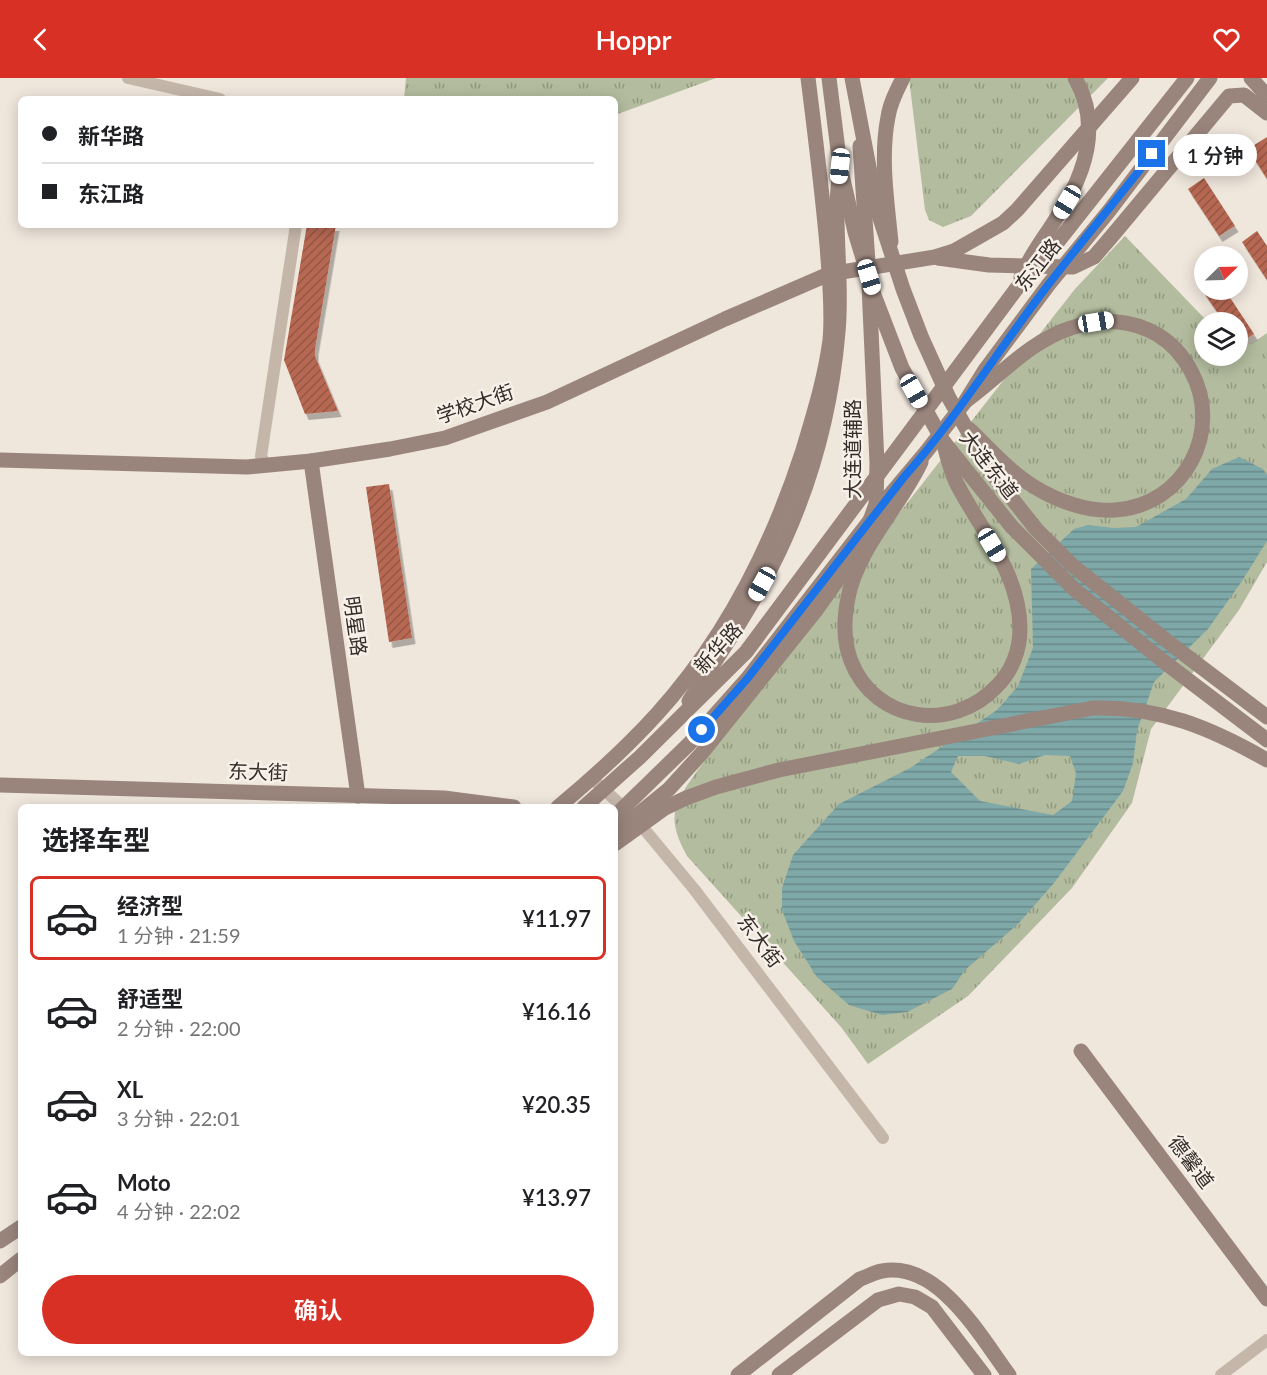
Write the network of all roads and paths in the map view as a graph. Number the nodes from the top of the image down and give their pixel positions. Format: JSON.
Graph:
{"nodes":[{"id":1,"x":128,"y":78,"type":"edge"},
{"id":2,"x":808,"y":78,"type":"edge"},
{"id":3,"x":829,"y":78,"type":"edge"},
{"id":4,"x":853,"y":78,"type":"edge"},
{"id":5,"x":903,"y":78,"type":"edge"},
{"id":6,"x":1075,"y":78,"type":"edge"},
{"id":7,"x":1132,"y":78,"type":"edge"},
{"id":8,"x":1187,"y":78,"type":"edge"},
{"id":9,"x":1210,"y":78,"type":"edge"},
{"id":10,"x":1251,"y":78,"type":"edge"},
{"id":11,"x":207,"y":96,"type":"edge"},
{"id":12,"x":1267,"y":107,"type":"edge"},
{"id":13,"x":840,"y":166,"type":"junction"},
{"id":14,"x":296,"y":228,"type":"edge"},
{"id":15,"x":892,"y":254,"type":"junction"},
{"id":16,"x":935,"y":257,"type":"junction"},
{"id":17,"x":868,"y":267,"type":"junction"},
{"id":18,"x":829,"y":274,"type":"junction"},
{"id":19,"x":1017,"y":288,"type":"junction"},
{"id":20,"x":965,"y":402,"type":"junction"},
{"id":21,"x":963,"y":424,"type":"junction"},
{"id":22,"x":906,"y":439,"type":"joint"},
{"id":23,"x":943,"y":441,"type":"junction"},
{"id":24,"x":926,"y":452,"type":"junction"},
{"id":25,"x":0,"y":460,"type":"edge"},
{"id":26,"x":311,"y":461,"type":"junction"},
{"id":27,"x":265,"y":465,"type":"junction"},
{"id":28,"x":1267,"y":717,"type":"edge"},
{"id":29,"x":678,"y":718,"type":"junction"},
{"id":30,"x":1267,"y":740,"type":"edge"},
{"id":31,"x":1267,"y":760,"type":"edge"},
{"id":32,"x":592,"y":779,"type":"junction"},
{"id":33,"x":0,"y":785,"type":"edge"},
{"id":34,"x":358,"y":796,"type":"junction"},
{"id":35,"x":491,"y":804,"type":"edge"},
{"id":36,"x":562,"y":804,"type":"edge"},
{"id":37,"x":587,"y":804,"type":"edge"},
{"id":38,"x":618,"y":813,"type":"edge"},
{"id":39,"x":635,"y":818,"type":"junction"},
{"id":40,"x":618,"y":831,"type":"edge"},
{"id":41,"x":618,"y":842,"type":"edge"},
{"id":42,"x":1081,"y":1051,"type":"dead end"},
{"id":43,"x":883,"y":1138,"type":"dead end"},
{"id":44,"x":18,"y":1224,"type":"edge"},
{"id":45,"x":18,"y":1229,"type":"edge"},
{"id":46,"x":4,"y":1238,"type":"edge"},
{"id":47,"x":18,"y":1261,"type":"edge"},
{"id":48,"x":0,"y":1276,"type":"edge"},
{"id":49,"x":1267,"y":1299,"type":"edge"},
{"id":50,"x":1267,"y":1340,"type":"edge"},
{"id":51,"x":738,"y":1375,"type":"edge"},
{"id":52,"x":778,"y":1375,"type":"edge"},
{"id":53,"x":984,"y":1375,"type":"edge"},
{"id":54,"x":1009,"y":1375,"type":"edge"},
{"id":55,"x":1221,"y":1375,"type":"edge"}],
"edges":[{"from":1,"to":11,"type":"street"},
{"from":2,"to":18,"type":"main road","name":"大连道辅路"},
{"from":3,"to":13,"type":"main road","name":"大连东道","bridge":true},
{"from":4,"to":15,"type":"main road","name":"大连东道","bridge":true},
{"from":4,"to":17,"type":"main road","name":"大连道辅路"},
{"from":5,"to":15,"type":"main road","bridge":true},
{"from":6,"to":19,"type":"main road","bridge":true},
{"from":7,"to":16,"type":"main road"},
{"from":8,"to":19,"type":"main road","name":"东江路","bridge":true},
{"from":9,"to":20,"type":"main road","name":"东江路","bridge":true},
{"from":10,"to":12,"type":"main road"},
{"from":12,"to":16,"type":"main road"},
{"from":13,"to":23,"type":"main road","name":"大连东道","bridge":true},
{"from":13,"to":29,"type":"main road","bridge":true},
{"from":14,"to":27,"type":"street"},
{"from":15,"to":21,"type":"main road","name":"大连东道","bridge":true},
{"from":16,"to":17,"type":"main road","name":"学校大街"},
{"from":17,"to":18,"type":"main road","name":"学校大街"},
{"from":17,"to":39,"type":"main road","name":"大连道辅路"},
{"from":18,"to":26,"type":"main road","name":"学校大街"},
{"from":18,"to":32,"type":"main road","name":"大连道辅路"},
{"from":19,"to":22,"type":"main road","name":"东江路","bridge":true},
{"from":20,"to":21,"type":"main road","bridge":true},
{"from":20,"to":24,"type":"main road","name":"东江路","bridge":true},
{"from":21,"to":28,"type":"main road","name":"大连东道","bridge":true},
{"from":22,"to":29,"type":"main road","name":"新华路","bridge":true},
{"from":23,"to":24,"type":"main road","bridge":true},
{"from":23,"to":30,"type":"main road","name":"大连东道","bridge":true},
{"from":24,"to":38,"type":"main road","name":"新华路","bridge":true},
{"from":25,"to":27,"type":"main road","name":"学校大街"},
{"from":26,"to":27,"type":"main road","name":"学校大街"},
{"from":26,"to":34,"type":"main road","name":"明星路"},
{"from":29,"to":37,"type":"main road","name":"新华路","bridge":true},
{"from":31,"to":41,"type":"main road","bridge":true},
{"from":32,"to":36,"type":"main road","name":"大连道辅路"},
{"from":32,"to":39,"type":"street","name":"东大街"},
{"from":33,"to":34,"type":"main road","name":"东大街"},
{"from":34,"to":35,"type":"main road","name":"东大街"},
{"from":39,"to":40,"type":"main road","name":"大连道辅路"},
{"from":39,"to":43,"type":"street","name":"东大街"},
{"from":42,"to":49,"type":"main road","name":"德馨道"},
{"from":44,"to":46,"type":"main road"},
{"from":45,"to":46,"type":"main road"},
{"from":47,"to":48,"type":"main road"},
{"from":50,"to":55,"type":"street"},
{"from":51,"to":54,"type":"main road"},
{"from":52,"to":53,"type":"main road"}]}
